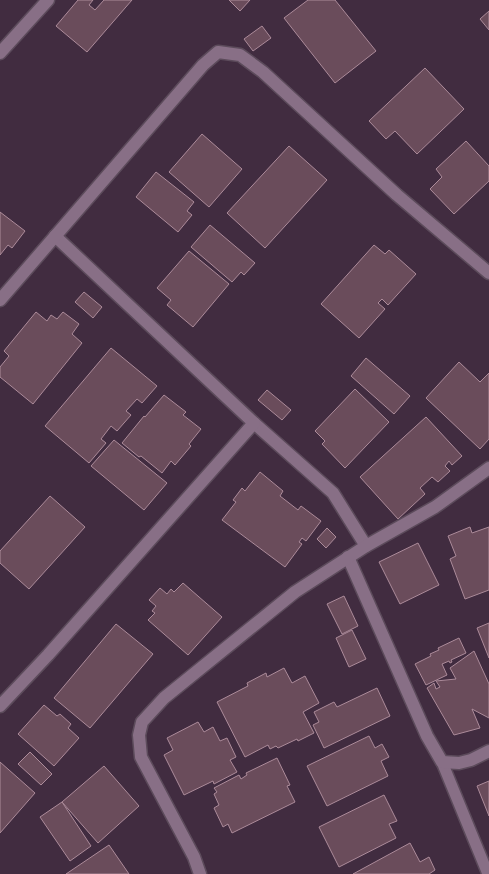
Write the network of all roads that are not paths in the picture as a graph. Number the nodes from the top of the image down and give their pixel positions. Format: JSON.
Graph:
{"nodes":[{"id":1,"x":48,"y":0,"type":"edge"},
{"id":2,"x":0,"y":53,"type":"edge"},
{"id":3,"x":55,"y":236,"type":"junction"},
{"id":4,"x":489,"y":273,"type":"edge"},
{"id":5,"x":0,"y":300,"type":"edge"},
{"id":6,"x":254,"y":423,"type":"junction"},
{"id":7,"x":489,"y":468,"type":"edge"},
{"id":8,"x":366,"y":546,"type":"junction"},
{"id":9,"x":348,"y":557,"type":"junction"},
{"id":10,"x":0,"y":706,"type":"edge"},
{"id":11,"x":489,"y":751,"type":"edge"},
{"id":12,"x":442,"y":762,"type":"junction"},
{"id":13,"x":200,"y":874,"type":"edge"},
{"id":14,"x":488,"y":874,"type":"edge"}],
"edges":[{"from":1,"to":2,"type":"street"},
{"from":3,"to":4,"type":"street"},
{"from":3,"to":5,"type":"street"},
{"from":3,"to":6,"type":"street"},
{"from":6,"to":8,"type":"street"},
{"from":6,"to":10,"type":"street"},
{"from":7,"to":8,"type":"street"},
{"from":8,"to":9,"type":"street"},
{"from":9,"to":12,"type":"street"},
{"from":9,"to":13,"type":"street"},
{"from":11,"to":12,"type":"street"},
{"from":12,"to":14,"type":"lane"}]}
